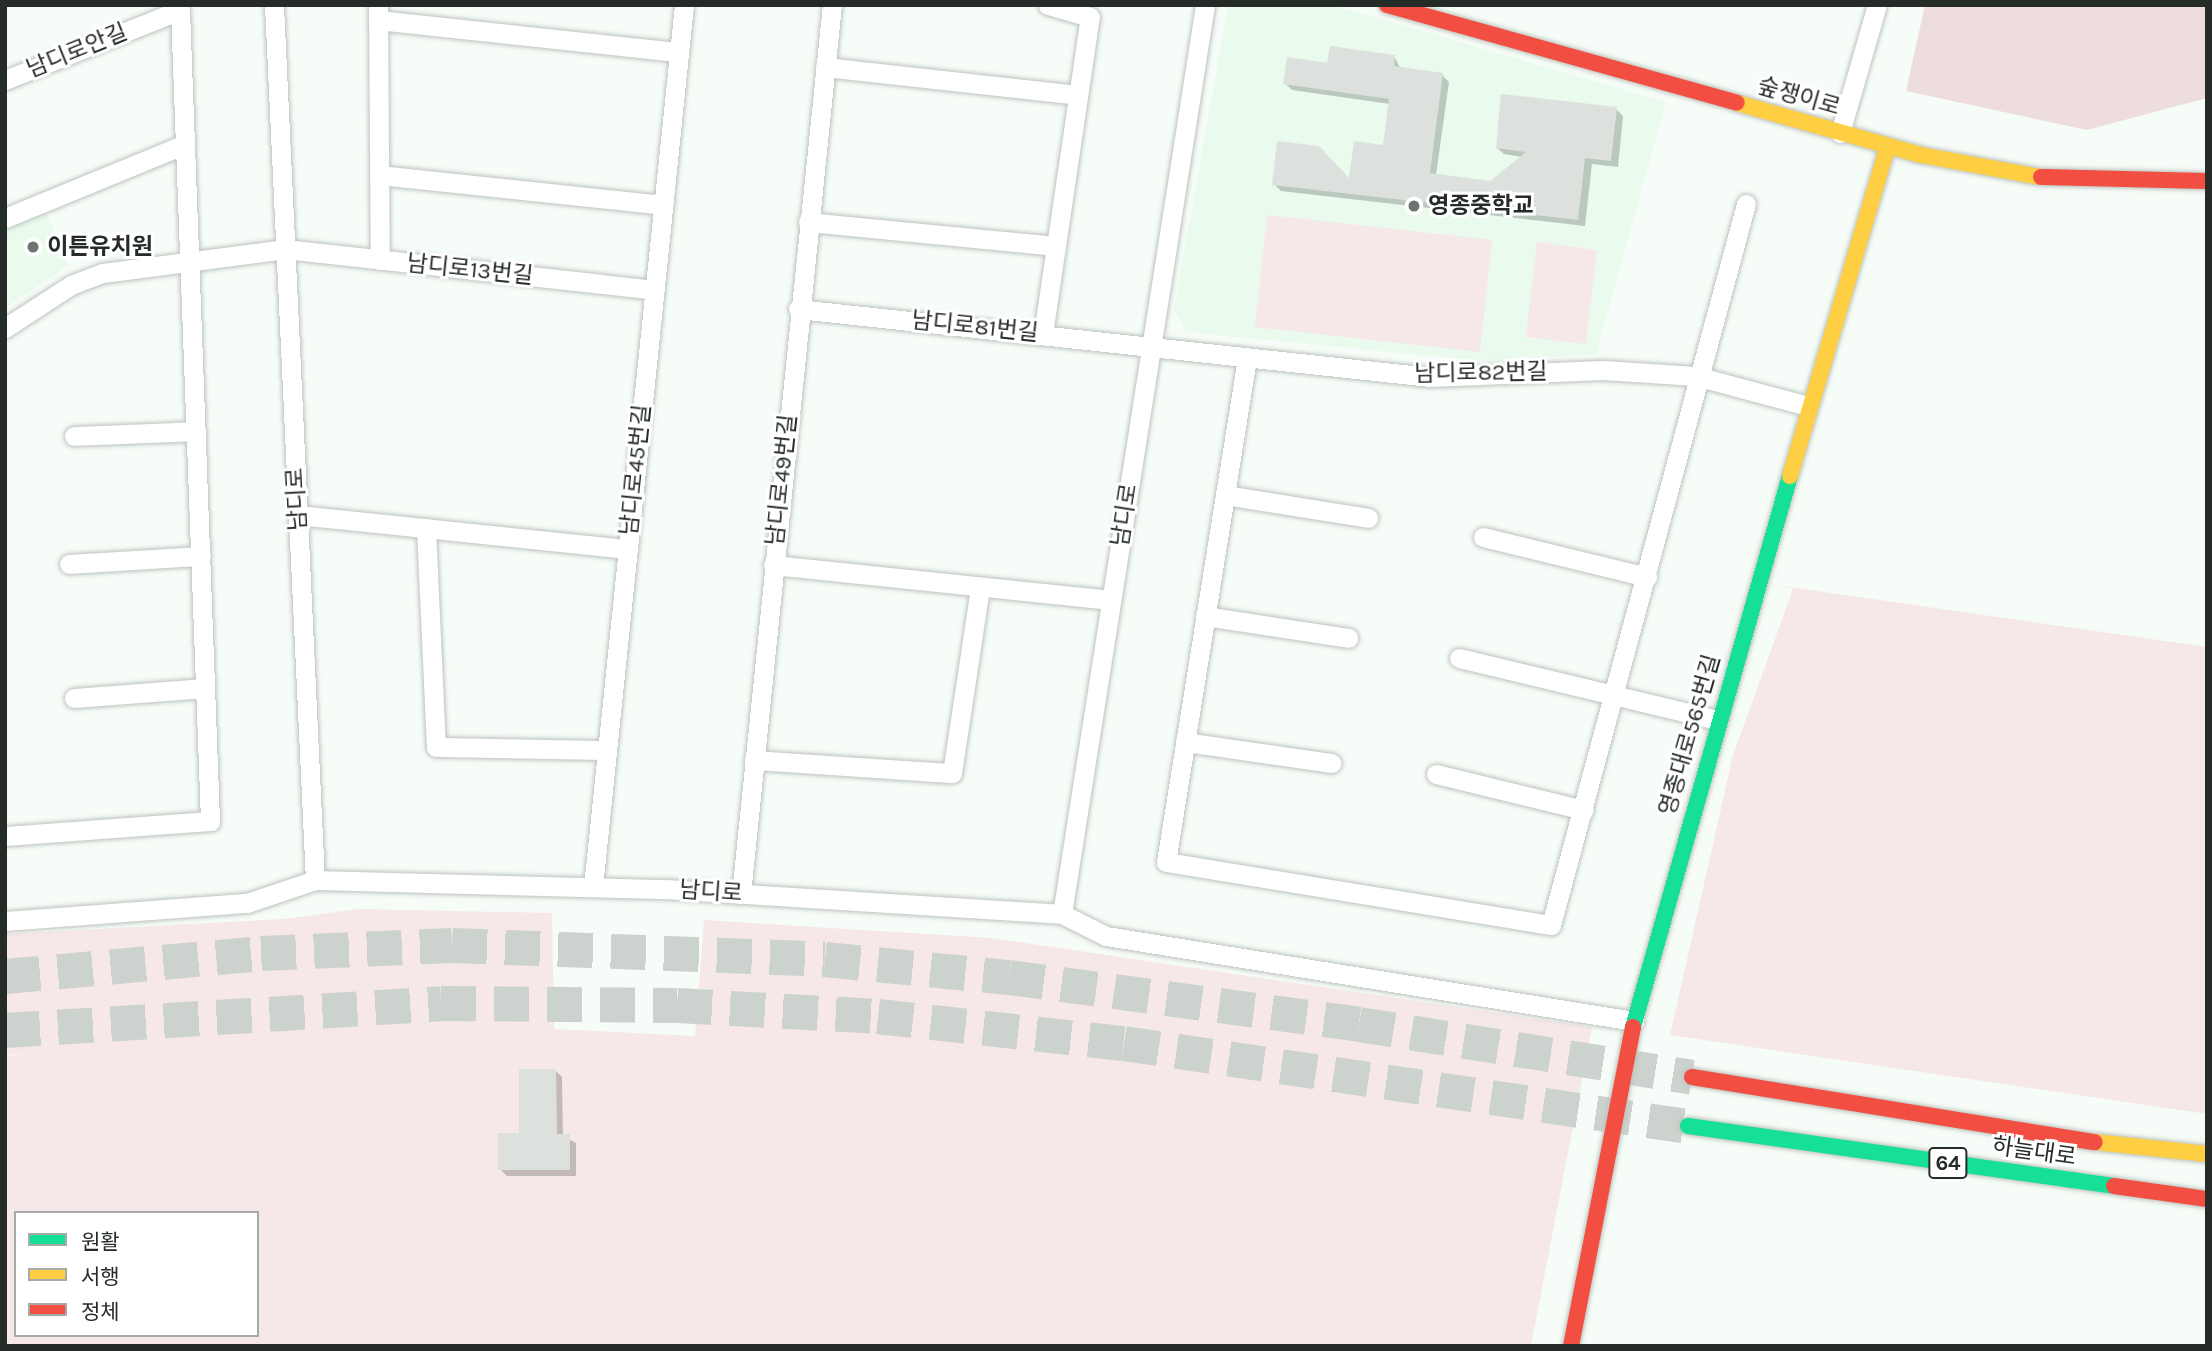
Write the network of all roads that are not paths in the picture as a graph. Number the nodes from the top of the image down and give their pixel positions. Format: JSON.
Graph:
{"nodes":[{"id":1,"x":274,"y":5,"type":"edge"},
{"id":2,"x":684,"y":5,"type":"edge"},
{"id":3,"x":832,"y":5,"type":"edge"},
{"id":4,"x":1048,"y":5,"type":"edge"},
{"id":5,"x":1205,"y":5,"type":"edge"},
{"id":6,"x":1387,"y":5,"type":"edge"},
{"id":7,"x":1877,"y":5,"type":"edge"},
{"id":8,"x":378,"y":13,"type":"edge"},
{"id":9,"x":679,"y":52,"type":"junction"},
{"id":10,"x":825,"y":67,"type":"junction"},
{"id":11,"x":5,"y":80,"type":"edge"},
{"id":12,"x":1077,"y":95,"type":"junction"},
{"id":13,"x":1840,"y":133,"type":"junction"},
{"id":14,"x":185,"y":144,"type":"junction"},
{"id":15,"x":1888,"y":146,"type":"junction"},
{"id":16,"x":379,"y":175,"type":"junction"},
{"id":17,"x":2207,"y":181,"type":"edge"},
{"id":18,"x":1746,"y":204,"type":"dead end"},
{"id":19,"x":663,"y":205,"type":"junction"},
{"id":20,"x":5,"y":218,"type":"edge"},
{"id":21,"x":808,"y":222,"type":"junction"},
{"id":22,"x":1055,"y":246,"type":"junction"},
{"id":23,"x":285,"y":249,"type":"junction"},
{"id":24,"x":190,"y":258,"type":"junction"},
{"id":25,"x":380,"y":260,"type":"junction"},
{"id":26,"x":655,"y":290,"type":"junction"},
{"id":27,"x":798,"y":309,"type":"junction"},
{"id":28,"x":5,"y":328,"type":"edge"},
{"id":29,"x":1042,"y":334,"type":"junction"},
{"id":30,"x":1152,"y":345,"type":"junction"},
{"id":31,"x":1247,"y":358,"type":"junction"},
{"id":32,"x":1696,"y":376,"type":"junction"},
{"id":33,"x":1808,"y":406,"type":"junction"},
{"id":34,"x":196,"y":431,"type":"junction"},
{"id":35,"x":74,"y":436,"type":"dead end"},
{"id":36,"x":1225,"y":495,"type":"junction"},
{"id":37,"x":298,"y":515,"type":"junction"},
{"id":38,"x":1368,"y":518,"type":"dead end"},
{"id":39,"x":426,"y":528,"type":"junction"},
{"id":40,"x":1483,"y":537,"type":"dead end"},
{"id":41,"x":628,"y":549,"type":"junction"},
{"id":42,"x":201,"y":556,"type":"junction"},
{"id":43,"x":69,"y":564,"type":"dead end"},
{"id":44,"x":773,"y":565,"type":"junction"},
{"id":45,"x":1647,"y":577,"type":"junction"},
{"id":46,"x":981,"y":587,"type":"junction"},
{"id":47,"x":1111,"y":600,"type":"junction"},
{"id":48,"x":1205,"y":616,"type":"junction"},
{"id":49,"x":1348,"y":638,"type":"dead end"},
{"id":50,"x":1459,"y":658,"type":"dead end"},
{"id":51,"x":205,"y":688,"type":"junction"},
{"id":52,"x":1617,"y":694,"type":"junction"},
{"id":53,"x":74,"y":698,"type":"dead end"},
{"id":54,"x":1717,"y":720,"type":"junction"},
{"id":55,"x":1185,"y":742,"type":"junction"},
{"id":56,"x":607,"y":750,"type":"junction"},
{"id":57,"x":754,"y":760,"type":"junction"},
{"id":58,"x":1331,"y":763,"type":"dead end"},
{"id":59,"x":1436,"y":775,"type":"dead end"},
{"id":60,"x":1584,"y":810,"type":"junction"},
{"id":61,"x":5,"y":836,"type":"edge"},
{"id":62,"x":315,"y":880,"type":"junction"},
{"id":63,"x":593,"y":887,"type":"junction"},
{"id":64,"x":741,"y":894,"type":"junction"},
{"id":65,"x":1062,"y":914,"type":"junction"},
{"id":66,"x":5,"y":920,"type":"edge"},
{"id":67,"x":1634,"y":1021,"type":"junction"},
{"id":68,"x":1692,"y":1077,"type":"tunnel mouth"},
{"id":69,"x":1688,"y":1126,"type":"tunnel mouth"},
{"id":70,"x":2207,"y":1154,"type":"edge"},
{"id":71,"x":2207,"y":1199,"type":"edge"},
{"id":72,"x":1571,"y":1346,"type":"edge"}],
"edges":[{"from":1,"to":23,"type":"street","name":"남디로"},
{"from":2,"to":9,"type":"street","name":"남디로45번길"},
{"from":3,"to":10,"type":"street","name":"남디로49번길"},
{"from":4,"to":12,"type":"street"},
{"from":5,"to":30,"type":"street","name":"남디로"},
{"from":6,"to":13,"type":"main road","name":"숲쟁이로"},
{"from":7,"to":13,"type":"street"},
{"from":8,"to":9,"type":"street"},
{"from":8,"to":16,"type":"street"},
{"from":9,"to":19,"type":"street","name":"남디로45번길"},
{"from":10,"to":12,"type":"street"},
{"from":10,"to":21,"type":"street","name":"남디로49번길"},
{"from":11,"to":14,"type":"street","name":"남디로안길"},
{"from":12,"to":22,"type":"street"},
{"from":13,"to":15,"type":"main road","name":"숲쟁이로"},
{"from":14,"to":20,"type":"street"},
{"from":14,"to":24,"type":"street","name":"남디로안길"},
{"from":15,"to":17,"type":"main road","name":"숲쟁이로"},
{"from":15,"to":33,"type":"main road","name":"영종대로565번길"},
{"from":16,"to":19,"type":"street"},
{"from":16,"to":25,"type":"street"},
{"from":18,"to":32,"type":"street"},
{"from":19,"to":26,"type":"street","name":"남디로45번길"},
{"from":21,"to":22,"type":"street"},
{"from":21,"to":27,"type":"street","name":"남디로49번길"},
{"from":22,"to":29,"type":"street"},
{"from":23,"to":24,"type":"street","name":"남디로13번길"},
{"from":23,"to":25,"type":"street","name":"남디로13번길"},
{"from":23,"to":37,"type":"street","name":"남디로"},
{"from":24,"to":28,"type":"street","name":"남디로13번길"},
{"from":24,"to":34,"type":"street","name":"남디로안길"},
{"from":25,"to":26,"type":"street","name":"남디로13번길"},
{"from":26,"to":41,"type":"street","name":"남디로45번길"},
{"from":27,"to":29,"type":"street","name":"남디로81번길"},
{"from":27,"to":44,"type":"street","name":"남디로49번길"},
{"from":29,"to":30,"type":"street","name":"남디로81번길"},
{"from":30,"to":31,"type":"street","name":"남디로82번길"},
{"from":30,"to":47,"type":"street","name":"남디로"},
{"from":31,"to":32,"type":"street","name":"남디로82번길"},
{"from":31,"to":36,"type":"street"},
{"from":32,"to":33,"type":"street","name":"남디로82번길"},
{"from":32,"to":45,"type":"street"},
{"from":33,"to":54,"type":"main road","name":"영종대로565번길"},
{"from":34,"to":35,"type":"street"},
{"from":34,"to":42,"type":"street","name":"남디로안길"},
{"from":36,"to":38,"type":"street"},
{"from":36,"to":48,"type":"street"},
{"from":37,"to":39,"type":"street"},
{"from":37,"to":62,"type":"street","name":"남디로"},
{"from":39,"to":41,"type":"street"},
{"from":39,"to":56,"type":"street"},
{"from":40,"to":45,"type":"street"},
{"from":41,"to":56,"type":"street","name":"남디로45번길"},
{"from":42,"to":43,"type":"street"},
{"from":42,"to":51,"type":"street","name":"남디로안길"},
{"from":44,"to":46,"type":"street"},
{"from":44,"to":57,"type":"street","name":"남디로49번길"},
{"from":45,"to":52,"type":"street"},
{"from":46,"to":47,"type":"street"},
{"from":46,"to":57,"type":"street"},
{"from":47,"to":65,"type":"street","name":"남디로"},
{"from":48,"to":49,"type":"street"},
{"from":48,"to":55,"type":"street"},
{"from":50,"to":52,"type":"street"},
{"from":51,"to":53,"type":"street"},
{"from":51,"to":61,"type":"street","name":"남디로안길"},
{"from":52,"to":54,"type":"street"},
{"from":52,"to":60,"type":"street"},
{"from":54,"to":67,"type":"main road","name":"영종대로565번길"},
{"from":55,"to":58,"type":"street"},
{"from":55,"to":60,"type":"street"},
{"from":56,"to":63,"type":"street","name":"남디로45번길"},
{"from":57,"to":64,"type":"street","name":"남디로49번길"},
{"from":59,"to":60,"type":"street"},
{"from":62,"to":63,"type":"street","name":"남디로"},
{"from":62,"to":66,"type":"street"},
{"from":63,"to":64,"type":"street","name":"남디로"},
{"from":64,"to":65,"type":"street","name":"남디로"},
{"from":65,"to":67,"type":"street"},
{"from":67,"to":72,"type":"main road","name":"영종대로565번길"},
{"from":68,"to":70,"type":"main road","name":"하늘대로","number":"64"},
{"from":69,"to":71,"type":"main road","name":"하늘대로","number":"64"}]}
